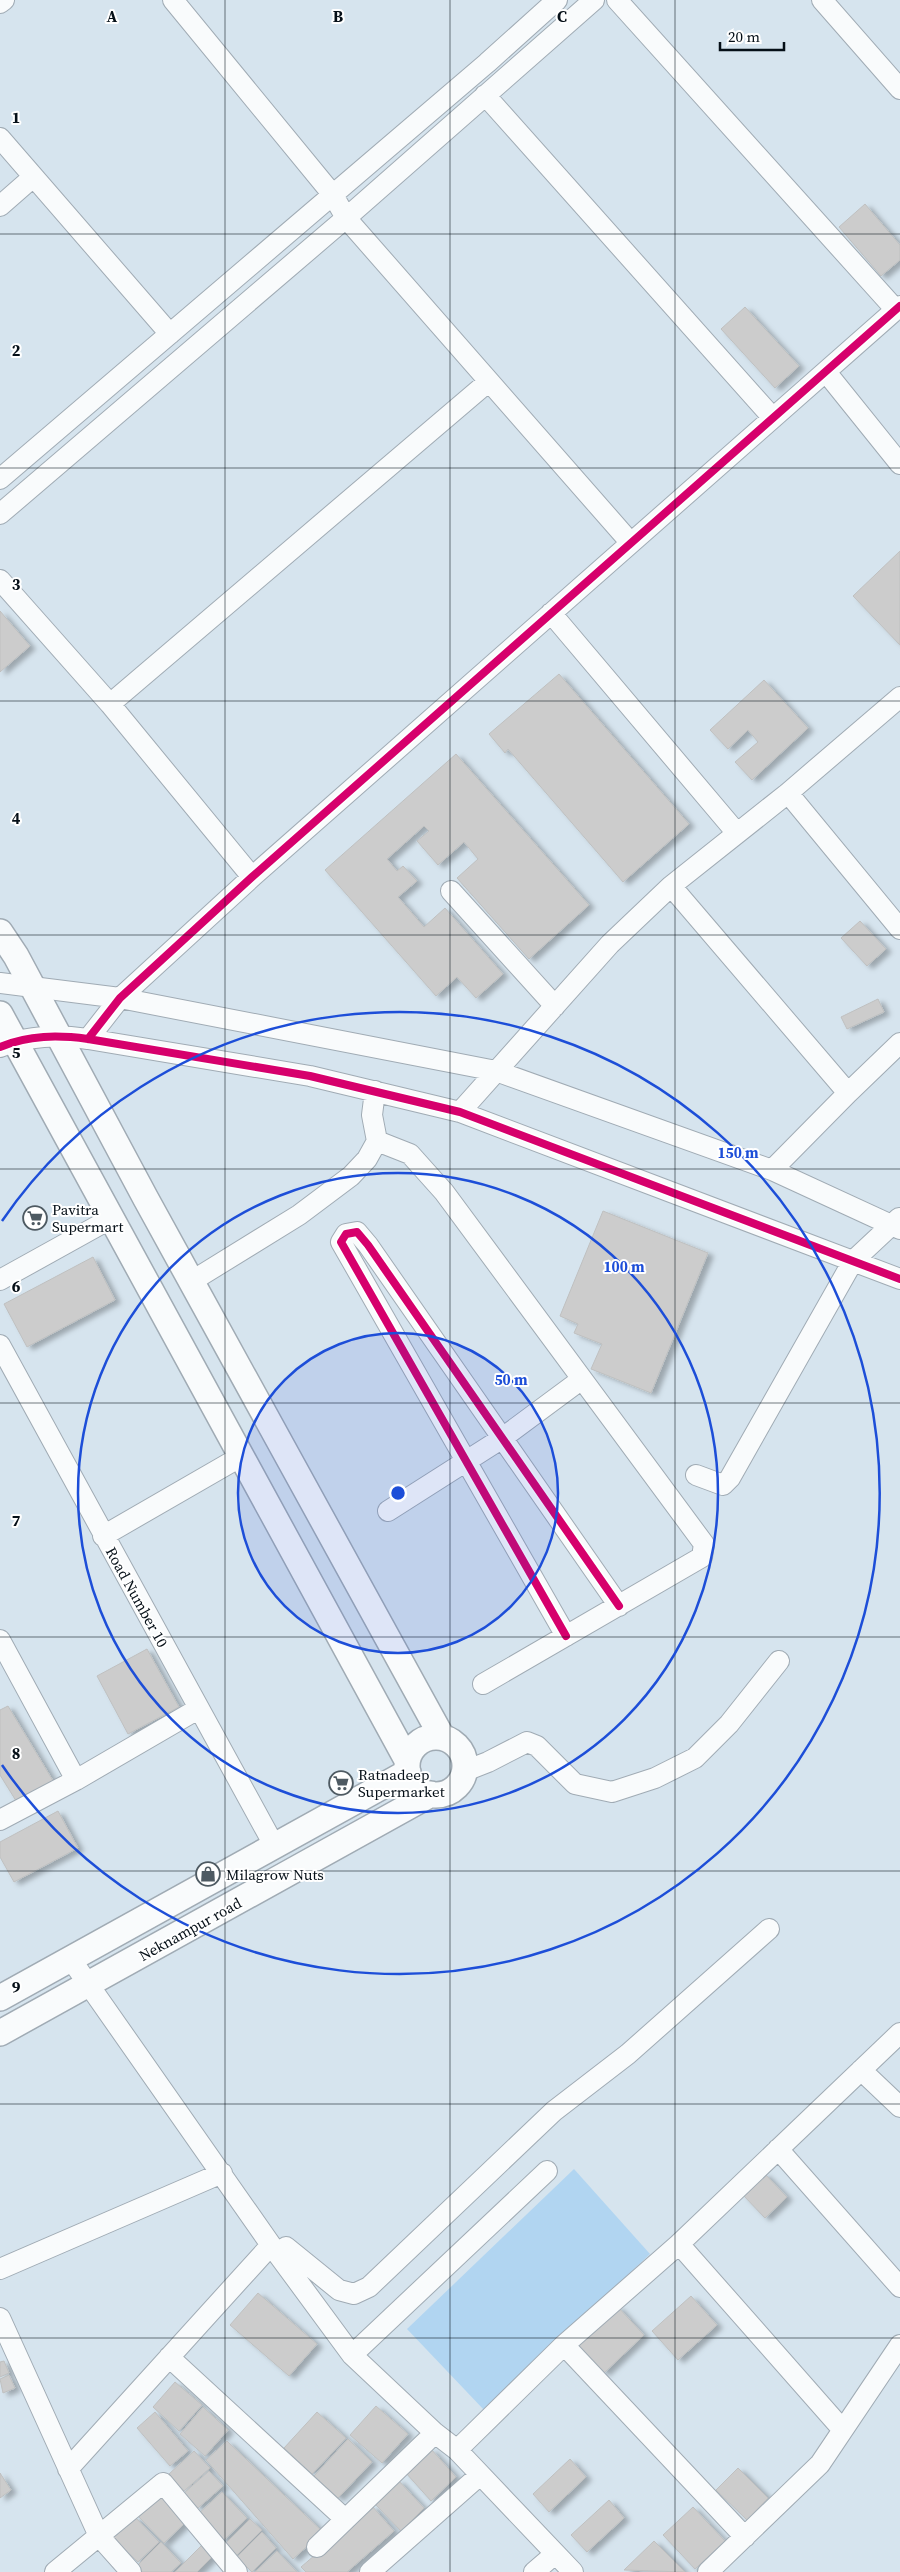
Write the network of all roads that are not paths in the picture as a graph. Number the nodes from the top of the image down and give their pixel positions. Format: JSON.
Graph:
{"nodes":[{"id":1,"x":4,"y":0,"type":"edge"},
{"id":2,"x":174,"y":0,"type":"edge"},
{"id":3,"x":557,"y":0,"type":"edge"},
{"id":4,"x":594,"y":0,"type":"edge"},
{"id":5,"x":617,"y":0,"type":"edge"},
{"id":6,"x":822,"y":0,"type":"edge"},
{"id":7,"x":0,"y":3,"type":"edge"},
{"id":8,"x":900,"y":89,"type":"edge"},
{"id":9,"x":485,"y":96,"type":"junction"},
{"id":10,"x":0,"y":138,"type":"edge"},
{"id":11,"x":32,"y":178,"type":"junction"},
{"id":12,"x":333,"y":195,"type":"junction"},
{"id":13,"x":0,"y":206,"type":"edge"},
{"id":14,"x":346,"y":218,"type":"junction"},
{"id":15,"x":898,"y":308,"type":"edge"},
{"id":16,"x":170,"y":334,"type":"junction"},
{"id":17,"x":826,"y":372,"type":"junction"},
{"id":18,"x":488,"y":382,"type":"junction"},
{"id":19,"x":773,"y":418,"type":"junction"},
{"id":20,"x":900,"y":464,"type":"edge"},
{"id":21,"x":0,"y":479,"type":"edge"},
{"id":22,"x":0,"y":514,"type":"edge"},
{"id":23,"x":630,"y":542,"type":"junction"},
{"id":24,"x":0,"y":580,"type":"edge"},
{"id":25,"x":551,"y":613,"type":"junction"},
{"id":26,"x":899,"y":700,"type":"edge"},
{"id":27,"x":110,"y":704,"type":"junction"},
{"id":28,"x":788,"y":793,"type":"junction"},
{"id":29,"x":736,"y":832,"type":"junction"},
{"id":30,"x":252,"y":877,"type":"junction"},
{"id":31,"x":671,"y":886,"type":"junction"},
{"id":32,"x":451,"y":891,"type":"dead end"},
{"id":33,"x":900,"y":930,"type":"edge"},
{"id":34,"x":0,"y":932,"type":"edge"},
{"id":35,"x":0,"y":983,"type":"edge"},
{"id":36,"x":33,"y":987,"type":"junction"},
{"id":37,"x":120,"y":998,"type":"junction"},
{"id":38,"x":555,"y":1006,"type":"junction"},
{"id":39,"x":0,"y":1014,"type":"edge"},
{"id":40,"x":57,"y":1035,"type":"junction"},
{"id":41,"x":88,"y":1039,"type":"junction"},
{"id":42,"x":900,"y":1042,"type":"edge"},
{"id":43,"x":8,"y":1043,"type":"edge"},
{"id":44,"x":496,"y":1071,"type":"junction"},
{"id":45,"x":375,"y":1091,"type":"junction"},
{"id":46,"x":848,"y":1092,"type":"junction"},
{"id":47,"x":460,"y":1112,"type":"junction"},
{"id":48,"x":377,"y":1140,"type":"junction"},
{"id":49,"x":772,"y":1170,"type":"junction"},
{"id":50,"x":110,"y":1219,"type":"junction"},
{"id":51,"x":897,"y":1223,"type":"edge"},
{"id":52,"x":853,"y":1261,"type":"junction"},
{"id":53,"x":900,"y":1279,"type":"edge"},
{"id":54,"x":0,"y":1280,"type":"edge"},
{"id":55,"x":192,"y":1281,"type":"junction"},
{"id":56,"x":0,"y":1345,"type":"edge"},
{"id":57,"x":582,"y":1379,"type":"junction"},
{"id":58,"x":501,"y":1439,"type":"junction"},
{"id":59,"x":240,"y":1457,"type":"junction"},
{"id":60,"x":466,"y":1461,"type":"junction"},
{"id":61,"x":696,"y":1474,"type":"dead end"},
{"id":62,"x":388,"y":1512,"type":"dead end"},
{"id":63,"x":103,"y":1536,"type":"junction"},
{"id":64,"x":618,"y":1606,"type":"junction"},
{"id":65,"x":566,"y":1636,"type":"junction"},
{"id":66,"x":0,"y":1640,"type":"edge"},
{"id":67,"x":779,"y":1661,"type":"dead end"},
{"id":68,"x":483,"y":1684,"type":"dead end"},
{"id":69,"x":198,"y":1709,"type":"junction"},
{"id":70,"x":442,"y":1737,"type":"junction"},
{"id":71,"x":408,"y":1766,"type":"junction"},
{"id":72,"x":465,"y":1771,"type":"junction"},
{"id":73,"x":76,"y":1780,"type":"junction"},
{"id":74,"x":431,"y":1794,"type":"junction"},
{"id":75,"x":0,"y":1820,"type":"edge"},
{"id":76,"x":275,"y":1847,"type":"junction"},
{"id":77,"x":769,"y":1929,"type":"dead end"},
{"id":78,"x":70,"y":1958,"type":"junction"},
{"id":79,"x":89,"y":1984,"type":"junction"},
{"id":80,"x":0,"y":1998,"type":"edge"},
{"id":81,"x":0,"y":2033,"type":"edge"},
{"id":82,"x":900,"y":2033,"type":"edge"},
{"id":83,"x":861,"y":2070,"type":"junction"},
{"id":84,"x":900,"y":2106,"type":"edge"},
{"id":85,"x":778,"y":2149,"type":"junction"},
{"id":86,"x":547,"y":2171,"type":"dead end"},
{"id":87,"x":222,"y":2173,"type":"junction"},
{"id":88,"x":679,"y":2244,"type":"junction"},
{"id":89,"x":275,"y":2250,"type":"junction"},
{"id":90,"x":0,"y":2269,"type":"edge"},
{"id":91,"x":900,"y":2287,"type":"edge"},
{"id":92,"x":0,"y":2318,"type":"edge"},
{"id":93,"x":564,"y":2345,"type":"junction"},
{"id":94,"x":900,"y":2345,"type":"edge"},
{"id":95,"x":352,"y":2355,"type":"junction"},
{"id":96,"x":170,"y":2357,"type":"junction"},
{"id":97,"x":842,"y":2429,"type":"junction"},
{"id":98,"x":434,"y":2433,"type":"junction"},
{"id":99,"x":457,"y":2450,"type":"junction"},
{"id":100,"x":68,"y":2469,"type":"junction"},
{"id":101,"x":480,"y":2475,"type":"junction"},
{"id":102,"x":346,"y":2519,"type":"junction"},
{"id":103,"x":99,"y":2536,"type":"junction"},
{"id":104,"x":745,"y":2537,"type":"junction"},
{"id":105,"x":316,"y":2548,"type":"dead end"},
{"id":106,"x":555,"y":2554,"type":"junction"},
{"id":107,"x":55,"y":2572,"type":"edge"},
{"id":108,"x":131,"y":2572,"type":"edge"},
{"id":109,"x":237,"y":2572,"type":"edge"},
{"id":110,"x":370,"y":2572,"type":"edge"},
{"id":111,"x":534,"y":2572,"type":"edge"},
{"id":112,"x":573,"y":2572,"type":"edge"},
{"id":113,"x":708,"y":2572,"type":"edge"}],
"edges":[{"from":1,"to":7,"type":"street"},
{"from":2,"to":12,"type":"street"},
{"from":3,"to":12,"type":"street"},
{"from":4,"to":9,"type":"street"},
{"from":5,"to":15,"type":"street"},
{"from":6,"to":8,"type":"street"},
{"from":9,"to":14,"type":"street"},
{"from":9,"to":19,"type":"street"},
{"from":10,"to":11,"type":"street"},
{"from":11,"to":13,"type":"street"},
{"from":11,"to":16,"type":"street"},
{"from":12,"to":14,"type":"street"},
{"from":12,"to":16,"type":"street"},
{"from":14,"to":18,"type":"street"},
{"from":14,"to":22,"type":"street"},
{"from":15,"to":17,"type":"street"},
{"from":16,"to":21,"type":"street"},
{"from":17,"to":19,"type":"street"},
{"from":17,"to":20,"type":"street"},
{"from":18,"to":23,"type":"street"},
{"from":18,"to":27,"type":"street"},
{"from":19,"to":23,"type":"street"},
{"from":23,"to":25,"type":"street"},
{"from":24,"to":27,"type":"street"},
{"from":25,"to":29,"type":"street"},
{"from":25,"to":30,"type":"street"},
{"from":26,"to":28,"type":"street"},
{"from":27,"to":30,"type":"street"},
{"from":28,"to":29,"type":"street"},
{"from":28,"to":33,"type":"street"},
{"from":29,"to":31,"type":"street"},
{"from":30,"to":37,"type":"street"},
{"from":31,"to":38,"type":"street"},
{"from":31,"to":46,"type":"street"},
{"from":32,"to":38,"type":"street"},
{"from":34,"to":36,"type":"street"},
{"from":35,"to":36,"type":"street"},
{"from":36,"to":37,"type":"street"},
{"from":36,"to":40,"type":"street"},
{"from":37,"to":41,"type":"street"},
{"from":37,"to":44,"type":"street"},
{"from":38,"to":44,"type":"street"},
{"from":39,"to":43,"type":"street"},
{"from":40,"to":41,"type":"street"},
{"from":40,"to":43,"type":"street"},
{"from":40,"to":55,"type":"street"},
{"from":41,"to":45,"type":"street"},
{"from":42,"to":46,"type":"street"},
{"from":43,"to":50,"type":"street"},
{"from":44,"to":47,"type":"street"},
{"from":44,"to":49,"type":"street"},
{"from":45,"to":47,"type":"street"},
{"from":45,"to":48,"type":"street"},
{"from":46,"to":49,"type":"street"},
{"from":47,"to":52,"type":"street"},
{"from":48,"to":55,"type":"street"},
{"from":48,"to":57,"type":"street"},
{"from":49,"to":51,"type":"street"},
{"from":50,"to":54,"type":"street"},
{"from":50,"to":59,"type":"street"},
{"from":51,"to":52,"type":"street"},
{"from":52,"to":53,"type":"street"},
{"from":52,"to":61,"type":"street"},
{"from":55,"to":70,"type":"street"},
{"from":56,"to":63,"type":"street","name":"Road Number 10"},
{"from":57,"to":58,"type":"street"},
{"from":57,"to":64,"type":"street"},
{"from":58,"to":60,"type":"street"},
{"from":58,"to":60,"type":"street"},
{"from":58,"to":64,"type":"street"},
{"from":59,"to":63,"type":"street"},
{"from":59,"to":71,"type":"street"},
{"from":60,"to":62,"type":"street"},
{"from":60,"to":65,"type":"street"},
{"from":63,"to":69,"type":"street","name":"Road Number 10"},
{"from":64,"to":65,"type":"street"},
{"from":65,"to":68,"type":"street"},
{"from":66,"to":73,"type":"street"},
{"from":67,"to":72,"type":"street"},
{"from":69,"to":73,"type":"street"},
{"from":69,"to":76,"type":"street","name":"Road Number 10"},
{"from":70,"to":71,"type":"street"},
{"from":70,"to":72,"type":"street"},
{"from":71,"to":74,"type":"street"},
{"from":71,"to":76,"type":"street","name":"Neknampur road"},
{"from":72,"to":74,"type":"street"},
{"from":73,"to":75,"type":"street"},
{"from":74,"to":79,"type":"street","name":"Neknampur road"},
{"from":76,"to":78,"type":"street","name":"Neknampur road"},
{"from":77,"to":89,"type":"street"},
{"from":78,"to":79,"type":"street"},
{"from":78,"to":80,"type":"street","name":"Neknampur road"},
{"from":79,"to":81,"type":"street","name":"Neknampur road"},
{"from":79,"to":87,"type":"street"},
{"from":82,"to":83,"type":"street"},
{"from":83,"to":84,"type":"street"},
{"from":83,"to":85,"type":"street"},
{"from":85,"to":88,"type":"street"},
{"from":85,"to":91,"type":"street"},
{"from":86,"to":95,"type":"street"},
{"from":87,"to":89,"type":"street"},
{"from":87,"to":90,"type":"street"},
{"from":88,"to":93,"type":"street"},
{"from":88,"to":97,"type":"street"},
{"from":89,"to":95,"type":"street"},
{"from":89,"to":96,"type":"street"},
{"from":92,"to":100,"type":"street"},
{"from":93,"to":99,"type":"street"},
{"from":93,"to":104,"type":"street"},
{"from":94,"to":97,"type":"street"},
{"from":95,"to":98,"type":"street"},
{"from":96,"to":100,"type":"street"},
{"from":96,"to":102,"type":"street"},
{"from":97,"to":104,"type":"street"},
{"from":98,"to":99,"type":"street"},
{"from":98,"to":102,"type":"street"},
{"from":99,"to":101,"type":"street"},
{"from":100,"to":103,"type":"street"},
{"from":101,"to":106,"type":"street"},
{"from":101,"to":110,"type":"street"},
{"from":102,"to":105,"type":"street"},
{"from":103,"to":107,"type":"street"},
{"from":103,"to":108,"type":"street"},
{"from":103,"to":109,"type":"street"},
{"from":104,"to":113,"type":"street"},
{"from":106,"to":111,"type":"street"},
{"from":106,"to":112,"type":"street"}]}
